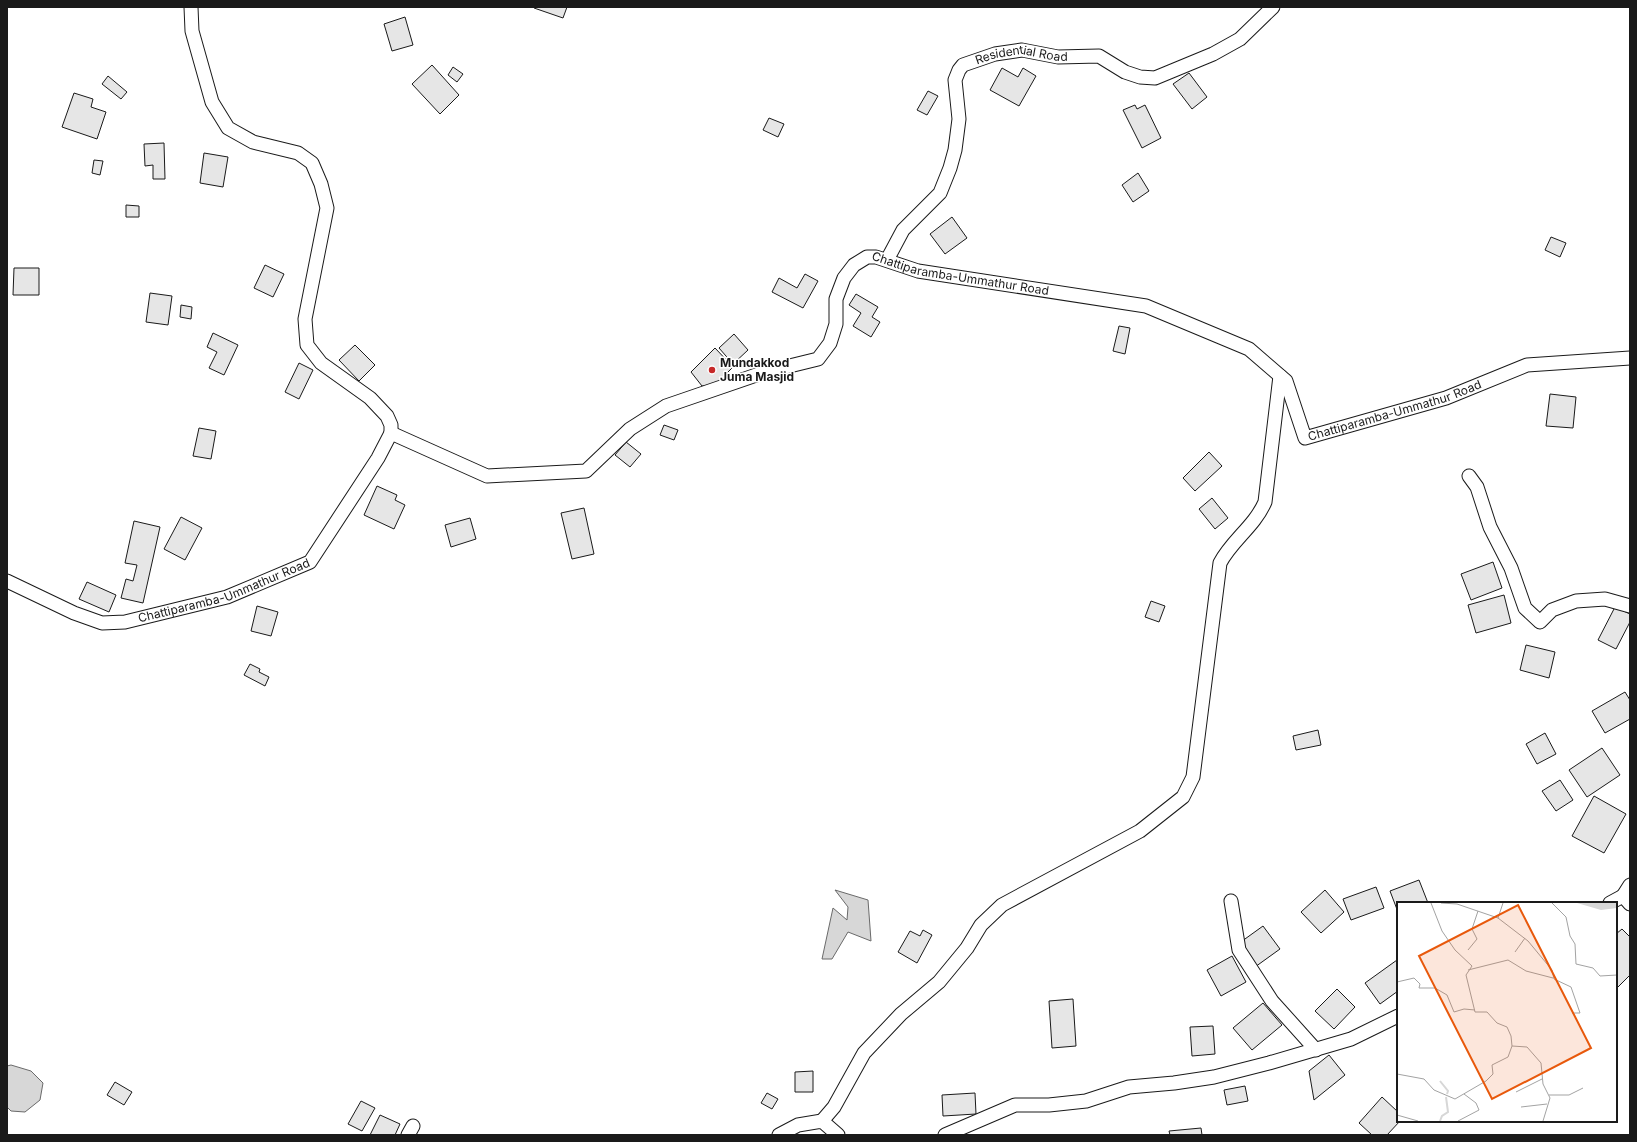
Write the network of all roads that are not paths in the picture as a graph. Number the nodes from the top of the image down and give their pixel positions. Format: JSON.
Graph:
{"nodes":[{"id":1,"x":191,"y":7,"type":"edge"},
{"id":2,"x":1273,"y":7,"type":"edge"},
{"id":3,"x":887,"y":260,"type":"junction"},
{"id":4,"x":1630,"y":358,"type":"edge"},
{"id":5,"x":1280,"y":376,"type":"junction"},
{"id":6,"x":391,"y":433,"type":"junction"},
{"id":7,"x":1469,"y":476,"type":"dead end"},
{"id":8,"x":7,"y":581,"type":"edge"},
{"id":9,"x":1630,"y":606,"type":"edge"},
{"id":10,"x":1630,"y":885,"type":"edge"},
{"id":11,"x":1626,"y":900,"type":"edge"},
{"id":12,"x":1231,"y":901,"type":"dead end"},
{"id":13,"x":1615,"y":902,"type":"edge"},
{"id":14,"x":1397,"y":1016,"type":"edge"},
{"id":15,"x":1316,"y":1050,"type":"junction"},
{"id":16,"x":822,"y":1121,"type":"junction"},
{"id":17,"x":779,"y":1135,"type":"edge"},
{"id":18,"x":838,"y":1135,"type":"edge"},
{"id":19,"x":945,"y":1135,"type":"edge"}],
"edges":[{"from":1,"to":6,"type":"street"},
{"from":2,"to":3,"type":"street","name":"Residential Road"},
{"from":3,"to":5,"type":"street","name":"Chattiparamba-Ummathur Road"},
{"from":3,"to":6,"type":"street","name":"Chattiparamba-Ummathur Road"},
{"from":4,"to":5,"type":"street","name":"Chattiparamba-Ummathur Road"},
{"from":5,"to":16,"type":"street"},
{"from":6,"to":8,"type":"street","name":"Chattiparamba-Ummathur Road"},
{"from":7,"to":9,"type":"street"},
{"from":10,"to":11,"type":"street"},
{"from":11,"to":13,"type":"street"},
{"from":12,"to":15,"type":"street"},
{"from":14,"to":15,"type":"street"},
{"from":15,"to":19,"type":"street"},
{"from":16,"to":17,"type":"street"},
{"from":16,"to":18,"type":"street"}]}
